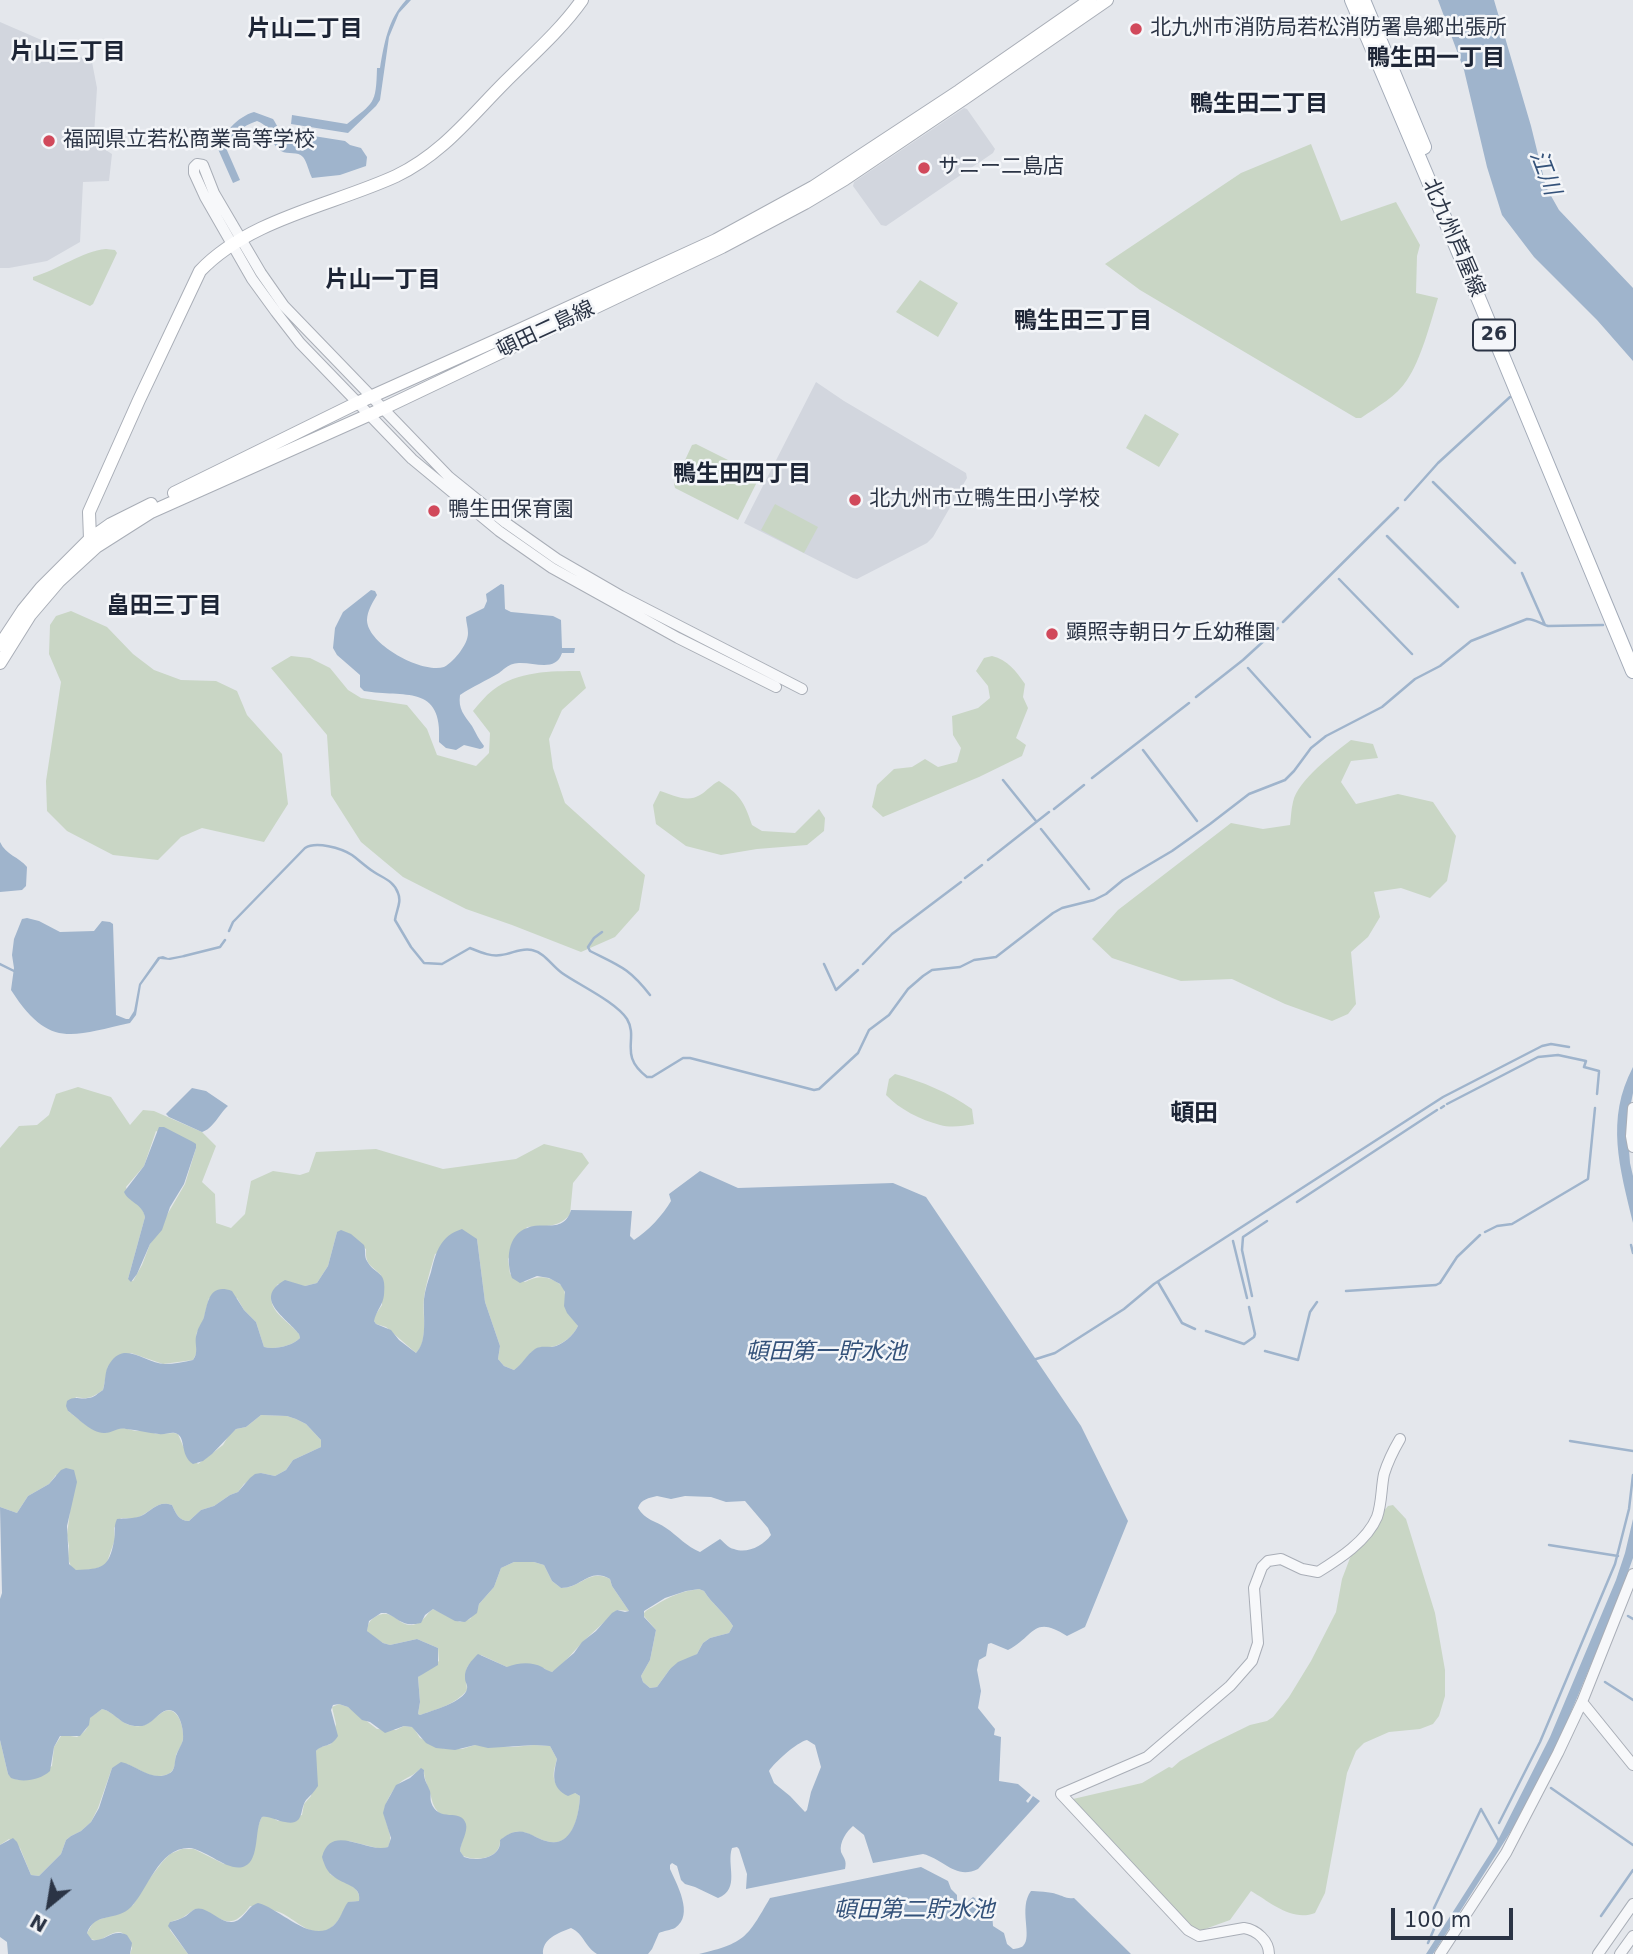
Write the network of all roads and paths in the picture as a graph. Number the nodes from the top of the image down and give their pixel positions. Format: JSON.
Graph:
{"nodes":[{"id":1,"x":582,"y":0,"type":"edge"},
{"id":2,"x":1090,"y":0,"type":"edge"},
{"id":3,"x":1107,"y":0,"type":"edge"},
{"id":4,"x":1352,"y":0,"type":"edge"},
{"id":5,"x":1363,"y":0,"type":"edge"},
{"id":6,"x":236,"y":242,"type":"junction"},
{"id":7,"x":371,"y":398,"type":"junction"},
{"id":8,"x":357,"y":402,"type":"junction"},
{"id":9,"x":382,"y":409,"type":"junction"},
{"id":10,"x":368,"y":414,"type":"junction"},
{"id":11,"x":90,"y":539,"type":"junction"},
{"id":12,"x":0,"y":645,"type":"edge"},
{"id":13,"x":1633,"y":650,"type":"edge"},
{"id":14,"x":0,"y":663,"type":"edge"},
{"id":15,"x":1633,"y":671,"type":"edge"},
{"id":16,"x":776,"y":687,"type":"dead end"},
{"id":17,"x":802,"y":689,"type":"dead end"},
{"id":18,"x":1633,"y":1108,"type":"edge"},
{"id":19,"x":1633,"y":1147,"type":"edge"},
{"id":20,"x":1400,"y":1439,"type":"dead end"},
{"id":21,"x":1633,"y":1574,"type":"edge"},
{"id":22,"x":1582,"y":1702,"type":"junction"},
{"id":23,"x":1633,"y":1765,"type":"edge"},
{"id":24,"x":1633,"y":1904,"type":"edge"},
{"id":25,"x":1633,"y":1936,"type":"edge"},
{"id":26,"x":1269,"y":1954,"type":"edge"},
{"id":27,"x":1440,"y":1954,"type":"edge"},
{"id":28,"x":1598,"y":1954,"type":"edge"},
{"id":29,"x":1620,"y":1954,"type":"edge"}],
"edges":[{"from":1,"to":6,"type":"main road"},
{"from":2,"to":7,"type":"main road","name":"頓田二島線"},
{"from":3,"to":9,"type":"main road","name":"頓田二島線"},
{"from":4,"to":15,"type":"main road","name":"北九州芦屋線","number":"26"},
{"from":5,"to":13,"type":"main road","name":"北九州芦屋線","number":"26"},
{"from":6,"to":6,"type":"street"},
{"from":6,"to":7,"type":"street"},
{"from":6,"to":8,"type":"street"},
{"from":6,"to":11,"type":"main road"},
{"from":7,"to":8,"type":"main road","name":"頓田二島線"},
{"from":7,"to":9,"type":"street"},
{"from":8,"to":10,"type":"street"},
{"from":8,"to":11,"type":"main road","name":"頓田二島線"},
{"from":9,"to":10,"type":"main road","name":"頓田二島線"},
{"from":9,"to":17,"type":"street"},
{"from":10,"to":14,"type":"main road","name":"頓田二島線"},
{"from":10,"to":16,"type":"street"},
{"from":11,"to":12,"type":"main road","name":"頓田二島線"},
{"from":18,"to":19,"type":"street"},
{"from":20,"to":26,"type":"street"},
{"from":21,"to":22,"type":"street"},
{"from":22,"to":23,"type":"street"},
{"from":22,"to":27,"type":"street"},
{"from":24,"to":28,"type":"street"},
{"from":25,"to":29,"type":"street"}]}
